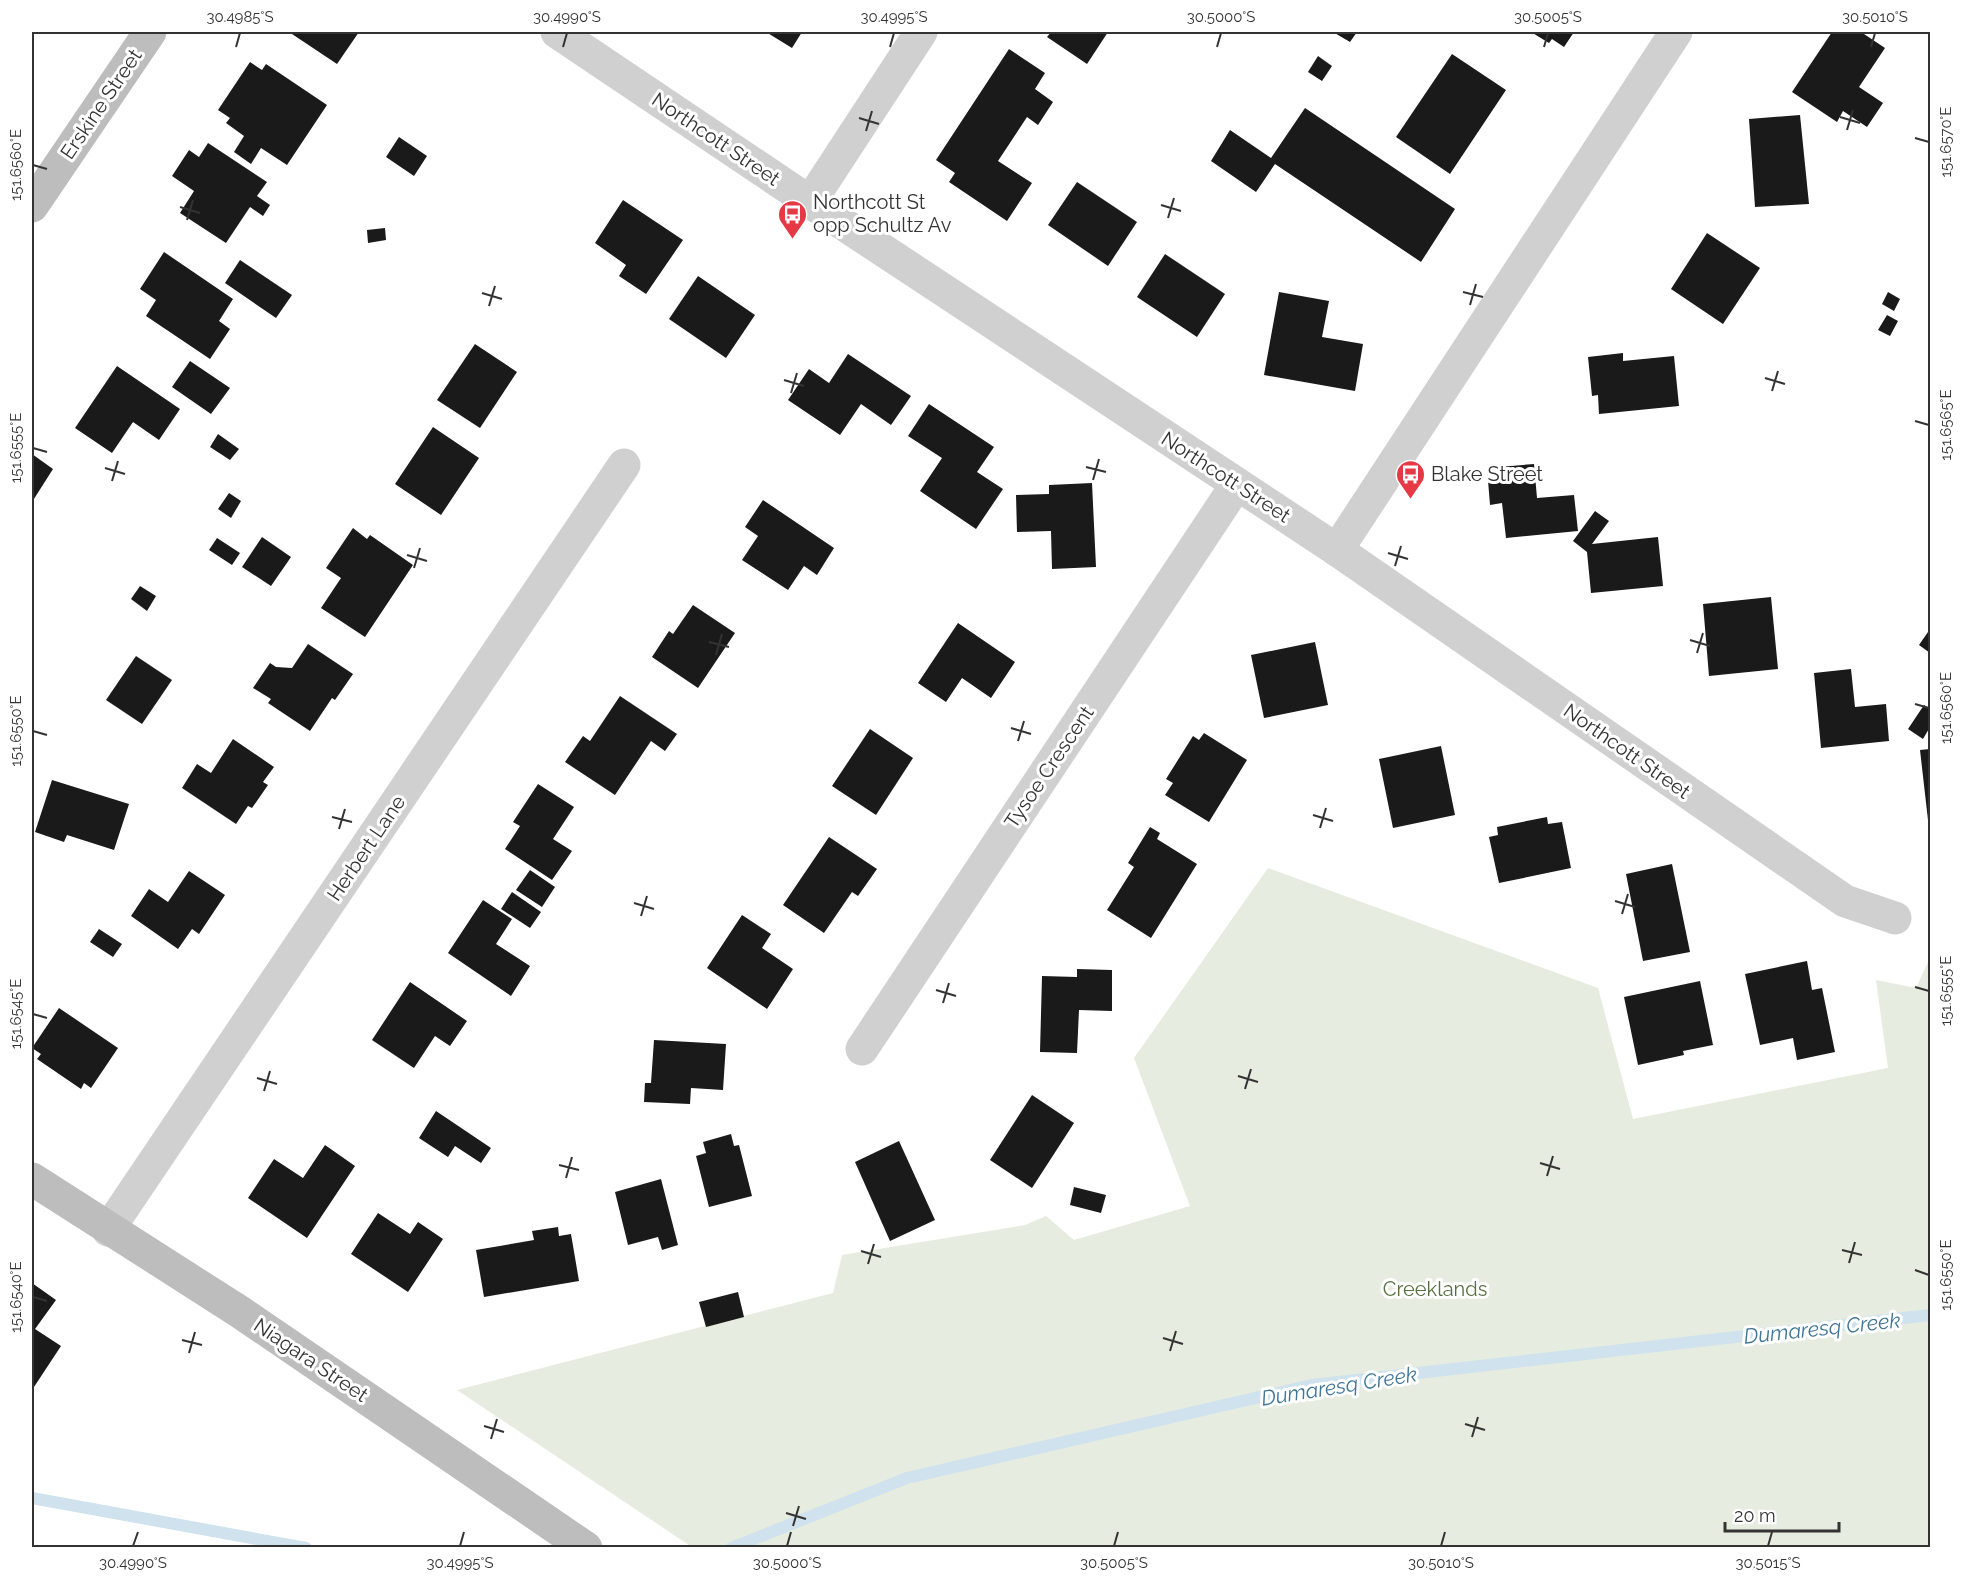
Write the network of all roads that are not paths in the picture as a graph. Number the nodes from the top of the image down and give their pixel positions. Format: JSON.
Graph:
{"nodes":[{"id":1,"x":150,"y":32,"type":"edge"},
{"id":2,"x":557,"y":32,"type":"edge"},
{"id":3,"x":921,"y":32,"type":"edge"},
{"id":4,"x":1676,"y":32,"type":"edge"},
{"id":5,"x":810,"y":202,"type":"junction"},
{"id":6,"x":32,"y":207,"type":"edge"},
{"id":7,"x":624,"y":465,"type":"dead end"},
{"id":8,"x":1237,"y":484,"type":"junction"},
{"id":9,"x":1337,"y":550,"type":"junction"},
{"id":10,"x":1895,"y":918,"type":"dead end"},
{"id":11,"x":862,"y":1049,"type":"dead end"},
{"id":12,"x":32,"y":1179,"type":"edge"},
{"id":13,"x":108,"y":1230,"type":"junction"},
{"id":14,"x":586,"y":1548,"type":"edge"}],
"edges":[{"from":1,"to":6,"type":"street","name":"Erskine Street"},
{"from":2,"to":5,"type":"street","name":"Northcott Street"},
{"from":3,"to":5,"type":"street"},
{"from":4,"to":9,"type":"street"},
{"from":5,"to":8,"type":"street","name":"Northcott Street"},
{"from":7,"to":13,"type":"street","name":"Herbert Lane"},
{"from":8,"to":9,"type":"street","name":"Northcott Street"},
{"from":8,"to":11,"type":"street","name":"Tysoe Crescent"},
{"from":9,"to":10,"type":"street","name":"Northcott Street"},
{"from":12,"to":13,"type":"street","name":"Niagara Street"},
{"from":13,"to":14,"type":"street","name":"Niagara Street"}]}
